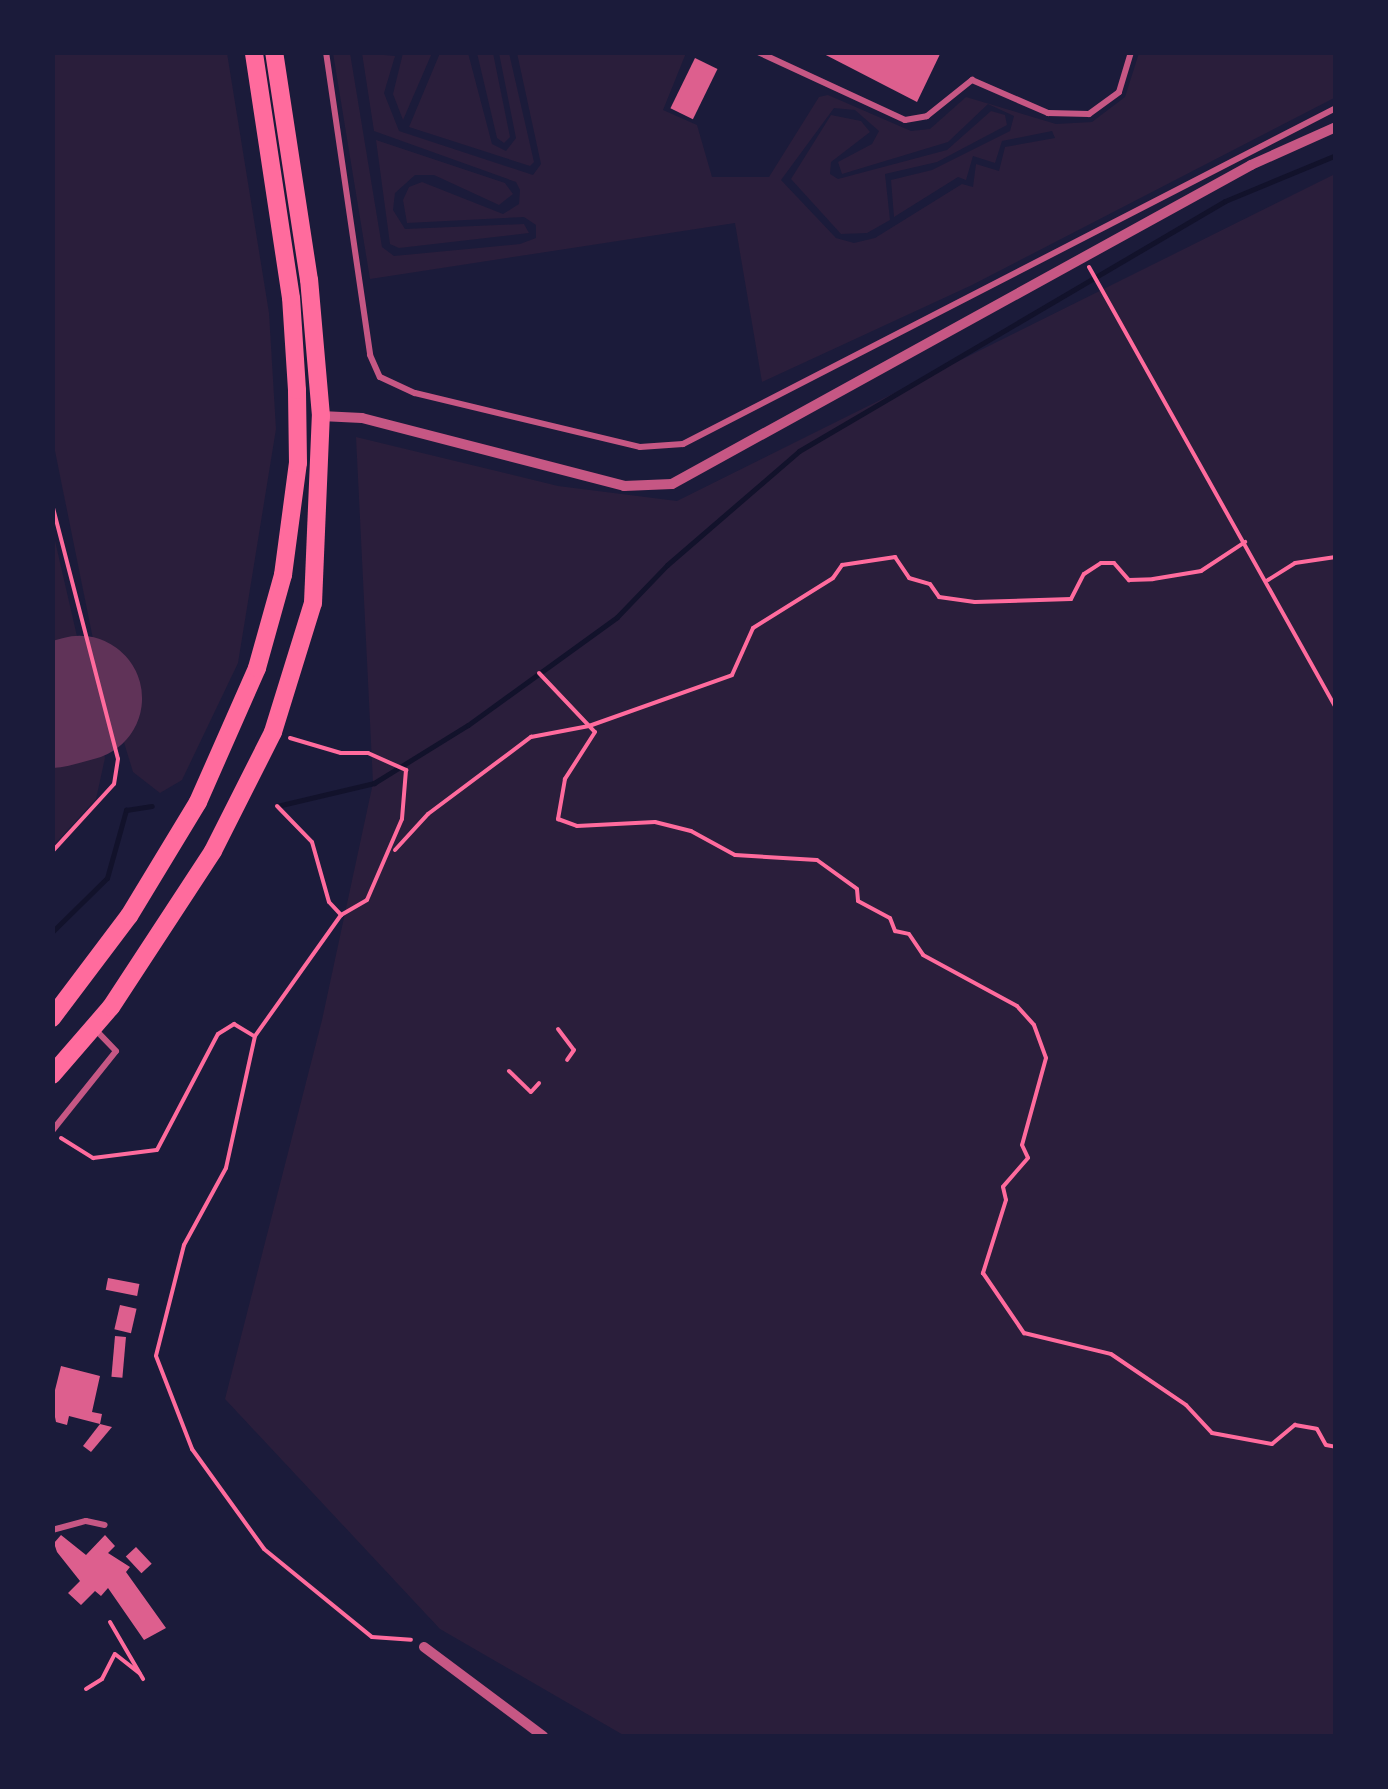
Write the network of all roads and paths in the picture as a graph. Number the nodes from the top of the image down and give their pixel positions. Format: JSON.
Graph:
{"nodes":[{"id":1,"x":254,"y":52,"type":"edge"},
{"id":2,"x":274,"y":52,"type":"edge"},
{"id":3,"x":326,"y":52,"type":"edge"},
{"id":4,"x":758,"y":52,"type":"edge"},
{"id":5,"x":1132,"y":52,"type":"edge"},
{"id":6,"x":1336,"y":108,"type":"edge"},
{"id":7,"x":1336,"y":126,"type":"edge"},
{"id":8,"x":1088,"y":265,"type":"dead end"},
{"id":9,"x":321,"y":416,"type":"junction"},
{"id":10,"x":52,"y":504,"type":"edge"},
{"id":11,"x":1245,"y":542,"type":"junction"},
{"id":12,"x":1336,"y":557,"type":"edge"},
{"id":13,"x":1268,"y":580,"type":"junction"},
{"id":14,"x":539,"y":674,"type":"dead end"},
{"id":15,"x":1336,"y":708,"type":"edge"},
{"id":16,"x":589,"y":726,"type":"junction"},
{"id":17,"x":273,"y":732,"type":"junction"},
{"id":18,"x":278,"y":806,"type":"dead end"},
{"id":19,"x":392,"y":851,"type":"junction"},
{"id":20,"x":52,"y":852,"type":"edge"},
{"id":21,"x":341,"y":915,"type":"junction"},
{"id":22,"x":52,"y":1018,"type":"edge"},
{"id":23,"x":94,"y":1028,"type":"junction"},
{"id":24,"x":558,"y":1029,"type":"dead end"},
{"id":25,"x":255,"y":1036,"type":"junction"},
{"id":26,"x":567,"y":1060,"type":"dead end"},
{"id":27,"x":509,"y":1070,"type":"dead end"},
{"id":28,"x":52,"y":1075,"type":"edge"},
{"id":29,"x":540,"y":1083,"type":"dead end"},
{"id":30,"x":52,"y":1132,"type":"edge"},
{"id":31,"x":1336,"y":1446,"type":"edge"},
{"id":32,"x":105,"y":1526,"type":"dead end"},
{"id":33,"x":52,"y":1530,"type":"edge"},
{"id":34,"x":110,"y":1622,"type":"dead end"},
{"id":35,"x":424,"y":1648,"type":"joint"},
{"id":36,"x":139,"y":1672,"type":"junction"},
{"id":37,"x":142,"y":1679,"type":"dead end"},
{"id":38,"x":86,"y":1689,"type":"dead end"},
{"id":39,"x":544,"y":1736,"type":"edge"}],
"edges":[{"from":1,"to":22,"type":"main road"},
{"from":2,"to":9,"type":"main road"},
{"from":3,"to":6,"type":"lane"},
{"from":4,"to":5,"type":"lane"},
{"from":7,"to":9,"type":"street"},
{"from":8,"to":11,"type":"path"},
{"from":9,"to":17,"type":"main road"},
{"from":10,"to":20,"type":"path"},
{"from":11,"to":13,"type":"path"},
{"from":11,"to":16,"type":"path"},
{"from":12,"to":13,"type":"path"},
{"from":13,"to":15,"type":"path"},
{"from":14,"to":16,"type":"path"},
{"from":16,"to":19,"type":"path"},
{"from":16,"to":31,"type":"path"},
{"from":17,"to":19,"type":"path"},
{"from":17,"to":23,"type":"main road"},
{"from":18,"to":21,"type":"path"},
{"from":19,"to":21,"type":"path"},
{"from":21,"to":25,"type":"path"},
{"from":23,"to":28,"type":"main road"},
{"from":23,"to":30,"type":"lane"},
{"from":24,"to":26,"type":"path"},
{"from":25,"to":30,"type":"path"},
{"from":25,"to":35,"type":"path"},
{"from":27,"to":29,"type":"path"},
{"from":32,"to":33,"type":"lane"},
{"from":34,"to":36,"type":"path"},
{"from":35,"to":39,"type":"street"},
{"from":36,"to":37,"type":"path"},
{"from":36,"to":38,"type":"path"}]}
